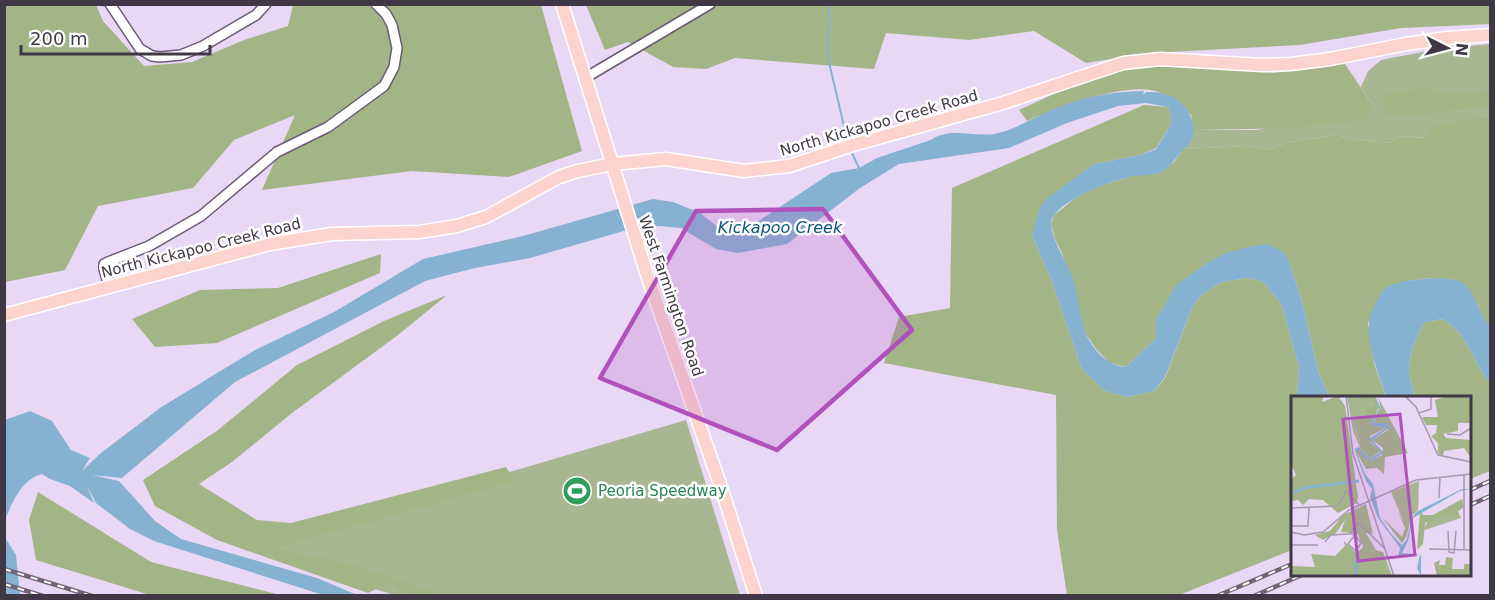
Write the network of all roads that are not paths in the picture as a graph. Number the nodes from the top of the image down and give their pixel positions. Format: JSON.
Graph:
{"nodes":[{"id":1,"x":110,"y":4,"type":"edge"},
{"id":2,"x":266,"y":4,"type":"edge"},
{"id":3,"x":376,"y":4,"type":"edge"},
{"id":4,"x":562,"y":4,"type":"edge"},
{"id":5,"x":710,"y":4,"type":"edge"},
{"id":6,"x":1491,"y":35,"type":"edge"},
{"id":7,"x":585,"y":78,"type":"junction"},
{"id":8,"x":612,"y":164,"type":"junction"},
{"id":9,"x":109,"y":286,"type":"junction"},
{"id":10,"x":4,"y":315,"type":"edge"},
{"id":11,"x":756,"y":596,"type":"edge"}],
"edges":[{"from":1,"to":2,"type":"street"},
{"from":3,"to":9,"type":"street"},
{"from":4,"to":7,"type":"main road","name":"West Farmington Road"},
{"from":5,"to":7,"type":"street"},
{"from":6,"to":8,"type":"main road","name":"North Kickapoo Creek Road"},
{"from":7,"to":8,"type":"main road","name":"West Farmington Road"},
{"from":8,"to":9,"type":"main road","name":"North Kickapoo Creek Road"},
{"from":8,"to":11,"type":"main road","name":"West Farmington Road"},
{"from":9,"to":10,"type":"main road","name":"North Kickapoo Creek Road"}]}
